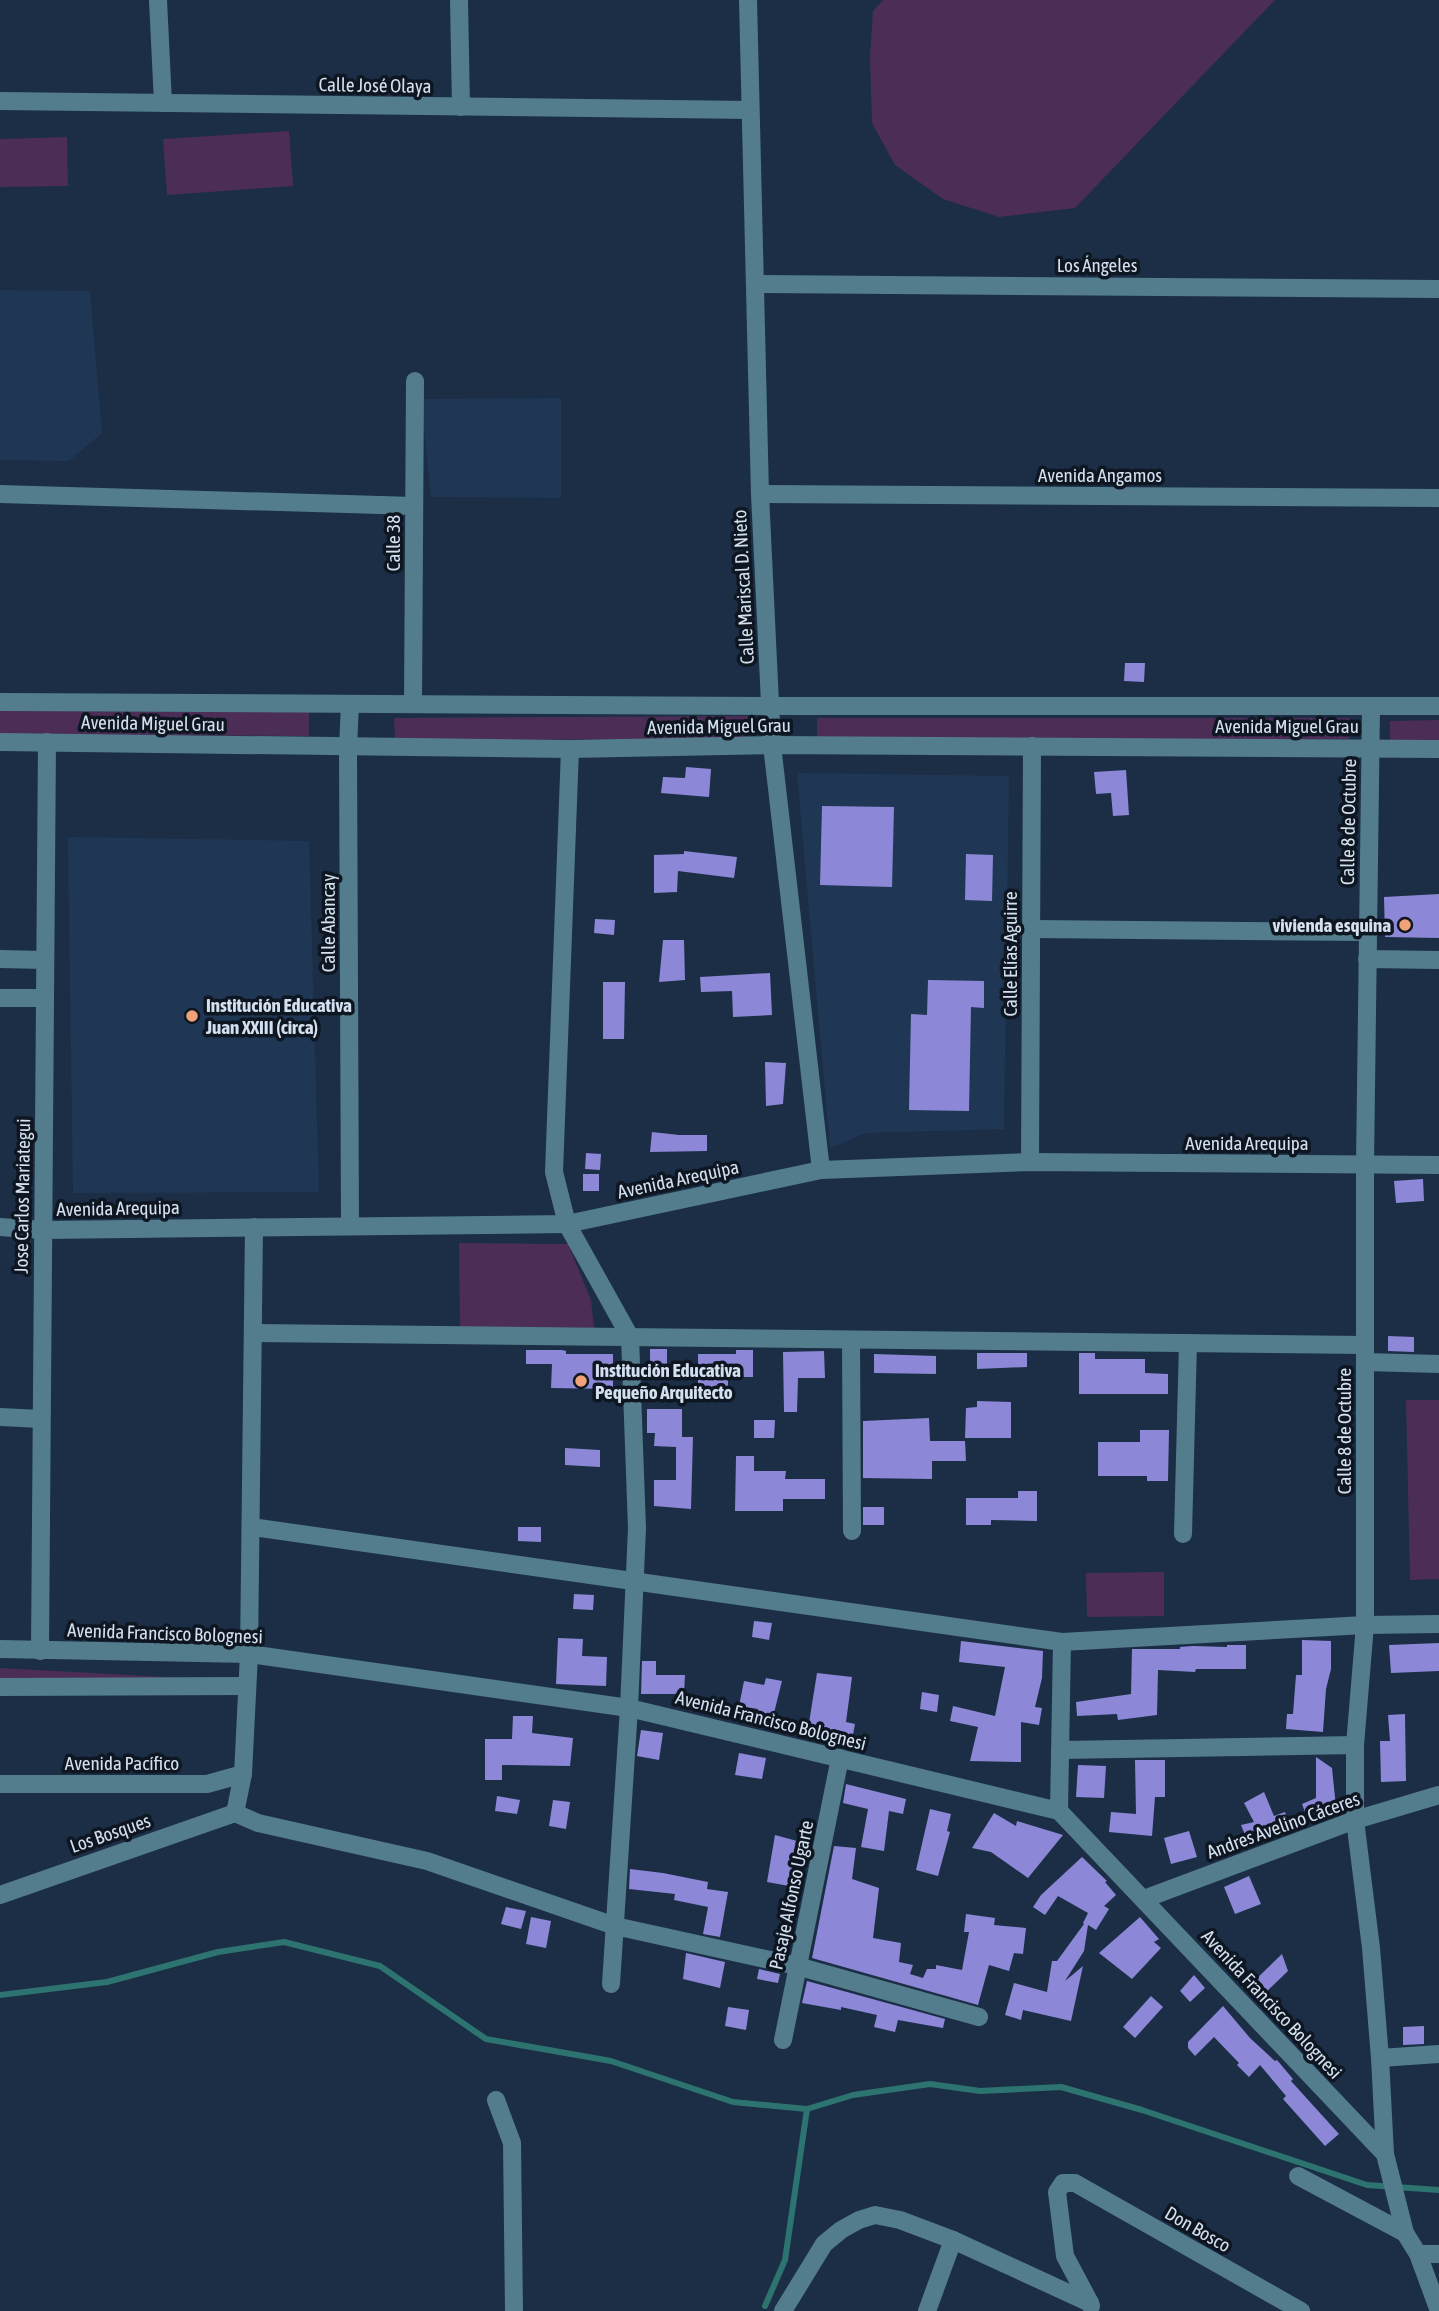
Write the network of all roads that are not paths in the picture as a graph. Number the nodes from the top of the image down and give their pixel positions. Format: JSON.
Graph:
{"nodes":[{"id":1,"x":158,"y":0,"type":"edge"},
{"id":2,"x":459,"y":0,"type":"edge"},
{"id":3,"x":748,"y":0,"type":"edge"},
{"id":4,"x":0,"y":101,"type":"edge"},
{"id":5,"x":163,"y":103,"type":"junction"},
{"id":6,"x":461,"y":107,"type":"junction"},
{"id":7,"x":750,"y":110,"type":"junction"},
{"id":8,"x":755,"y":284,"type":"junction"},
{"id":9,"x":1439,"y":289,"type":"edge"},
{"id":10,"x":415,"y":381,"type":"dead end"},
{"id":11,"x":0,"y":494,"type":"edge"},
{"id":12,"x":760,"y":494,"type":"junction"},
{"id":13,"x":1439,"y":498,"type":"edge"},
{"id":14,"x":414,"y":506,"type":"junction"},
{"id":15,"x":0,"y":702,"type":"edge"},
{"id":16,"x":351,"y":704,"type":"junction"},
{"id":17,"x":413,"y":704,"type":"junction"},
{"id":18,"x":769,"y":706,"type":"junction"},
{"id":19,"x":1439,"y":706,"type":"edge"},
{"id":20,"x":1371,"y":707,"type":"junction"},
{"id":21,"x":0,"y":742,"type":"edge"},
{"id":22,"x":47,"y":742,"type":"junction"},
{"id":23,"x":772,"y":745,"type":"junction"},
{"id":24,"x":1032,"y":746,"type":"junction"},
{"id":25,"x":348,"y":747,"type":"junction"},
{"id":26,"x":1369,"y":747,"type":"junction"},
{"id":27,"x":1439,"y":748,"type":"edge"},
{"id":28,"x":570,"y":750,"type":"junction"},
{"id":29,"x":1032,"y":929,"type":"junction"},
{"id":30,"x":1367,"y":932,"type":"junction"},
{"id":31,"x":1367,"y":959,"type":"junction"},
{"id":32,"x":0,"y":960,"type":"edge"},
{"id":33,"x":45,"y":960,"type":"junction"},
{"id":34,"x":1439,"y":960,"type":"edge"},
{"id":35,"x":0,"y":998,"type":"edge"},
{"id":36,"x":45,"y":998,"type":"junction"},
{"id":37,"x":1030,"y":1163,"type":"junction"},
{"id":38,"x":1365,"y":1165,"type":"junction"},
{"id":39,"x":1439,"y":1165,"type":"edge"},
{"id":40,"x":821,"y":1170,"type":"junction"},
{"id":41,"x":567,"y":1224,"type":"junction"},
{"id":42,"x":350,"y":1226,"type":"junction"},
{"id":43,"x":0,"y":1227,"type":"edge"},
{"id":44,"x":254,"y":1227,"type":"junction"},
{"id":45,"x":43,"y":1230,"type":"junction"},
{"id":46,"x":254,"y":1333,"type":"junction"},
{"id":47,"x":630,"y":1337,"type":"junction"},
{"id":48,"x":851,"y":1340,"type":"junction"},
{"id":49,"x":1188,"y":1343,"type":"junction"},
{"id":50,"x":1365,"y":1354,"type":"junction"},
{"id":51,"x":1439,"y":1364,"type":"edge"},
{"id":52,"x":0,"y":1417,"type":"edge"},
{"id":53,"x":41,"y":1419,"type":"junction"},
{"id":54,"x":252,"y":1527,"type":"junction"},
{"id":55,"x":852,"y":1531,"type":"dead end"},
{"id":56,"x":1183,"y":1534,"type":"dead end"},
{"id":57,"x":634,"y":1581,"type":"junction"},
{"id":58,"x":1439,"y":1624,"type":"edge"},
{"id":59,"x":1365,"y":1625,"type":"junction"},
{"id":60,"x":1062,"y":1642,"type":"junction"},
{"id":61,"x":0,"y":1649,"type":"edge"},
{"id":62,"x":40,"y":1651,"type":"junction"},
{"id":63,"x":249,"y":1654,"type":"junction"},
{"id":64,"x":247,"y":1686,"type":"junction"},
{"id":65,"x":0,"y":1687,"type":"edge"},
{"id":66,"x":629,"y":1708,"type":"junction"},
{"id":67,"x":1355,"y":1745,"type":"junction"},
{"id":68,"x":1060,"y":1750,"type":"junction"},
{"id":69,"x":840,"y":1758,"type":"junction"},
{"id":70,"x":243,"y":1774,"type":"junction"},
{"id":71,"x":0,"y":1784,"type":"edge"},
{"id":72,"x":1439,"y":1795,"type":"edge"},
{"id":73,"x":1059,"y":1811,"type":"junction"},
{"id":74,"x":235,"y":1813,"type":"junction"},
{"id":75,"x":1355,"y":1820,"type":"junction"},
{"id":76,"x":0,"y":1895,"type":"edge"},
{"id":77,"x":1144,"y":1899,"type":"junction"},
{"id":78,"x":615,"y":1926,"type":"junction"},
{"id":79,"x":797,"y":1966,"type":"junction"},
{"id":80,"x":611,"y":1984,"type":"dead end"},
{"id":81,"x":979,"y":2017,"type":"dead end"},
{"id":82,"x":783,"y":2040,"type":"dead end"},
{"id":83,"x":1439,"y":2054,"type":"edge"},
{"id":84,"x":1380,"y":2058,"type":"junction"},
{"id":85,"x":496,"y":2100,"type":"dead end"},
{"id":86,"x":1385,"y":2155,"type":"junction"},
{"id":87,"x":1298,"y":2176,"type":"dead end"},
{"id":88,"x":1405,"y":2233,"type":"junction"},
{"id":89,"x":953,"y":2240,"type":"junction"},
{"id":90,"x":1418,"y":2254,"type":"junction"},
{"id":91,"x":1439,"y":2254,"type":"edge"},
{"id":92,"x":1091,"y":2307,"type":"edge"},
{"id":93,"x":514,"y":2311,"type":"edge"},
{"id":94,"x":783,"y":2311,"type":"edge"},
{"id":95,"x":927,"y":2311,"type":"edge"},
{"id":96,"x":1301,"y":2311,"type":"edge"},
{"id":97,"x":1439,"y":2311,"type":"edge"}],
"edges":[{"from":1,"to":5,"type":"street"},
{"from":2,"to":6,"type":"street"},
{"from":3,"to":7,"type":"street","name":"Calle Mariscal D. Nieto"},
{"from":4,"to":5,"type":"street","name":"Calle José Olaya"},
{"from":5,"to":6,"type":"street","name":"Calle José Olaya"},
{"from":6,"to":7,"type":"street","name":"Calle José Olaya"},
{"from":7,"to":8,"type":"street","name":"Calle Mariscal D. Nieto"},
{"from":8,"to":9,"type":"street","name":"Los Ángeles"},
{"from":8,"to":12,"type":"street","name":"Calle Mariscal D. Nieto"},
{"from":10,"to":14,"type":"street","name":"Calle 38"},
{"from":11,"to":14,"type":"street"},
{"from":12,"to":13,"type":"street","name":"Avenida Angamos"},
{"from":12,"to":18,"type":"street","name":"Calle Mariscal D. Nieto"},
{"from":14,"to":17,"type":"street","name":"Calle 38"},
{"from":15,"to":16,"type":"street","name":"Avenida Miguel Grau"},
{"from":16,"to":17,"type":"street","name":"Avenida Miguel Grau"},
{"from":16,"to":25,"type":"street","name":"Calle Abancay"},
{"from":17,"to":18,"type":"street","name":"Avenida Miguel Grau"},
{"from":18,"to":20,"type":"street","name":"Avenida Miguel Grau"},
{"from":18,"to":23,"type":"street","name":"Calle Mariscal D. Nieto"},
{"from":19,"to":20,"type":"street","name":"Avenida Miguel Grau"},
{"from":20,"to":26,"type":"street","name":"Calle 8 de Octubre"},
{"from":21,"to":22,"type":"street","name":"Avenida Miguel Grau"},
{"from":22,"to":25,"type":"street","name":"Avenida Miguel Grau"},
{"from":22,"to":33,"type":"street","name":"Jose Carlos Mariategui"},
{"from":23,"to":24,"type":"street","name":"Avenida Miguel Grau"},
{"from":23,"to":28,"type":"street","name":"Avenida Miguel Grau"},
{"from":23,"to":40,"type":"street","name":"Calle Mariscal D. Nieto"},
{"from":24,"to":26,"type":"street","name":"Avenida Miguel Grau"},
{"from":24,"to":29,"type":"street","name":"Calle Elías Aguirre"},
{"from":25,"to":28,"type":"street","name":"Avenida Miguel Grau"},
{"from":25,"to":42,"type":"street","name":"Calle Abancay"},
{"from":26,"to":27,"type":"street","name":"Avenida Miguel Grau"},
{"from":26,"to":30,"type":"street","name":"Calle 8 de Octubre"},
{"from":28,"to":41,"type":"street"},
{"from":29,"to":30,"type":"street"},
{"from":29,"to":37,"type":"street","name":"Calle Elías Aguirre"},
{"from":30,"to":31,"type":"street","name":"Calle 8 de Octubre"},
{"from":31,"to":34,"type":"street"},
{"from":31,"to":38,"type":"street","name":"Calle 8 de Octubre"},
{"from":32,"to":33,"type":"street"},
{"from":33,"to":36,"type":"street","name":"Jose Carlos Mariategui"},
{"from":35,"to":36,"type":"street"},
{"from":36,"to":45,"type":"street","name":"Jose Carlos Mariategui"},
{"from":37,"to":38,"type":"street","name":"Avenida Arequipa"},
{"from":37,"to":40,"type":"street","name":"Avenida Arequipa"},
{"from":38,"to":39,"type":"street","name":"Avenida Arequipa"},
{"from":38,"to":50,"type":"street","name":"Calle 8 de Octubre"},
{"from":40,"to":41,"type":"street","name":"Avenida Arequipa"},
{"from":41,"to":42,"type":"street","name":"Avenida Arequipa"},
{"from":41,"to":47,"type":"street"},
{"from":42,"to":44,"type":"street","name":"Avenida Arequipa"},
{"from":43,"to":45,"type":"street","name":"Avenida Arequipa"},
{"from":44,"to":45,"type":"street","name":"Avenida Arequipa"},
{"from":44,"to":46,"type":"street"},
{"from":45,"to":53,"type":"street","name":"Jose Carlos Mariategui"},
{"from":46,"to":47,"type":"street"},
{"from":46,"to":54,"type":"street"},
{"from":47,"to":48,"type":"street"},
{"from":47,"to":57,"type":"street"},
{"from":48,"to":49,"type":"street"},
{"from":48,"to":55,"type":"street"},
{"from":49,"to":50,"type":"street"},
{"from":49,"to":56,"type":"street"},
{"from":50,"to":51,"type":"street"},
{"from":50,"to":59,"type":"street","name":"Calle 8 de Octubre"},
{"from":52,"to":53,"type":"street"},
{"from":53,"to":62,"type":"street","name":"Jose Carlos Mariategui"},
{"from":54,"to":57,"type":"street"},
{"from":54,"to":63,"type":"street"},
{"from":57,"to":60,"type":"street"},
{"from":57,"to":66,"type":"street"},
{"from":58,"to":59,"type":"street"},
{"from":59,"to":60,"type":"street"},
{"from":59,"to":67,"type":"street","name":"Calle 8 de Octubre"},
{"from":60,"to":68,"type":"street"},
{"from":61,"to":62,"type":"street","name":"Avenida Francisco Bolognesi"},
{"from":62,"to":63,"type":"street","name":"Avenida Francisco Bolognesi"},
{"from":63,"to":64,"type":"street"},
{"from":63,"to":66,"type":"street","name":"Avenida Francisco Bolognesi"},
{"from":64,"to":65,"type":"street"},
{"from":64,"to":70,"type":"street"},
{"from":66,"to":69,"type":"street","name":"Avenida Francisco Bolognesi"},
{"from":66,"to":78,"type":"street"},
{"from":67,"to":68,"type":"street"},
{"from":67,"to":75,"type":"street","name":"Calle 8 de Octubre"},
{"from":68,"to":73,"type":"street"},
{"from":69,"to":73,"type":"street","name":"Avenida Francisco Bolognesi"},
{"from":69,"to":79,"type":"street","name":"Pasaje Alfonso Ugarte"},
{"from":70,"to":71,"type":"street","name":"Avenida Pacífico"},
{"from":70,"to":74,"type":"street"},
{"from":72,"to":75,"type":"street","name":"Andres Avelino Cáceres"},
{"from":73,"to":77,"type":"street","name":"Avenida Francisco Bolognesi"},
{"from":74,"to":76,"type":"street","name":"Los Bosques"},
{"from":74,"to":78,"type":"street"},
{"from":75,"to":77,"type":"street","name":"Andres Avelino Cáceres"},
{"from":75,"to":84,"type":"street","name":"Calle 8 de Octubre"},
{"from":77,"to":86,"type":"street","name":"Avenida Francisco Bolognesi"},
{"from":78,"to":79,"type":"street"},
{"from":78,"to":80,"type":"street"},
{"from":79,"to":81,"type":"street"},
{"from":79,"to":82,"type":"street","name":"Pasaje Alfonso Ugarte"},
{"from":83,"to":84,"type":"street"},
{"from":84,"to":86,"type":"street","name":"Calle 8 de Octubre"},
{"from":85,"to":93,"type":"street"},
{"from":86,"to":88,"type":"street","name":"Calle 8 de Octubre"},
{"from":87,"to":88,"type":"street"},
{"from":88,"to":90,"type":"street"},
{"from":89,"to":92,"type":"street"},
{"from":89,"to":94,"type":"street"},
{"from":89,"to":95,"type":"street"},
{"from":90,"to":91,"type":"street"},
{"from":90,"to":97,"type":"street"},
{"from":92,"to":96,"type":"street","name":"Don Bosco"}]}
